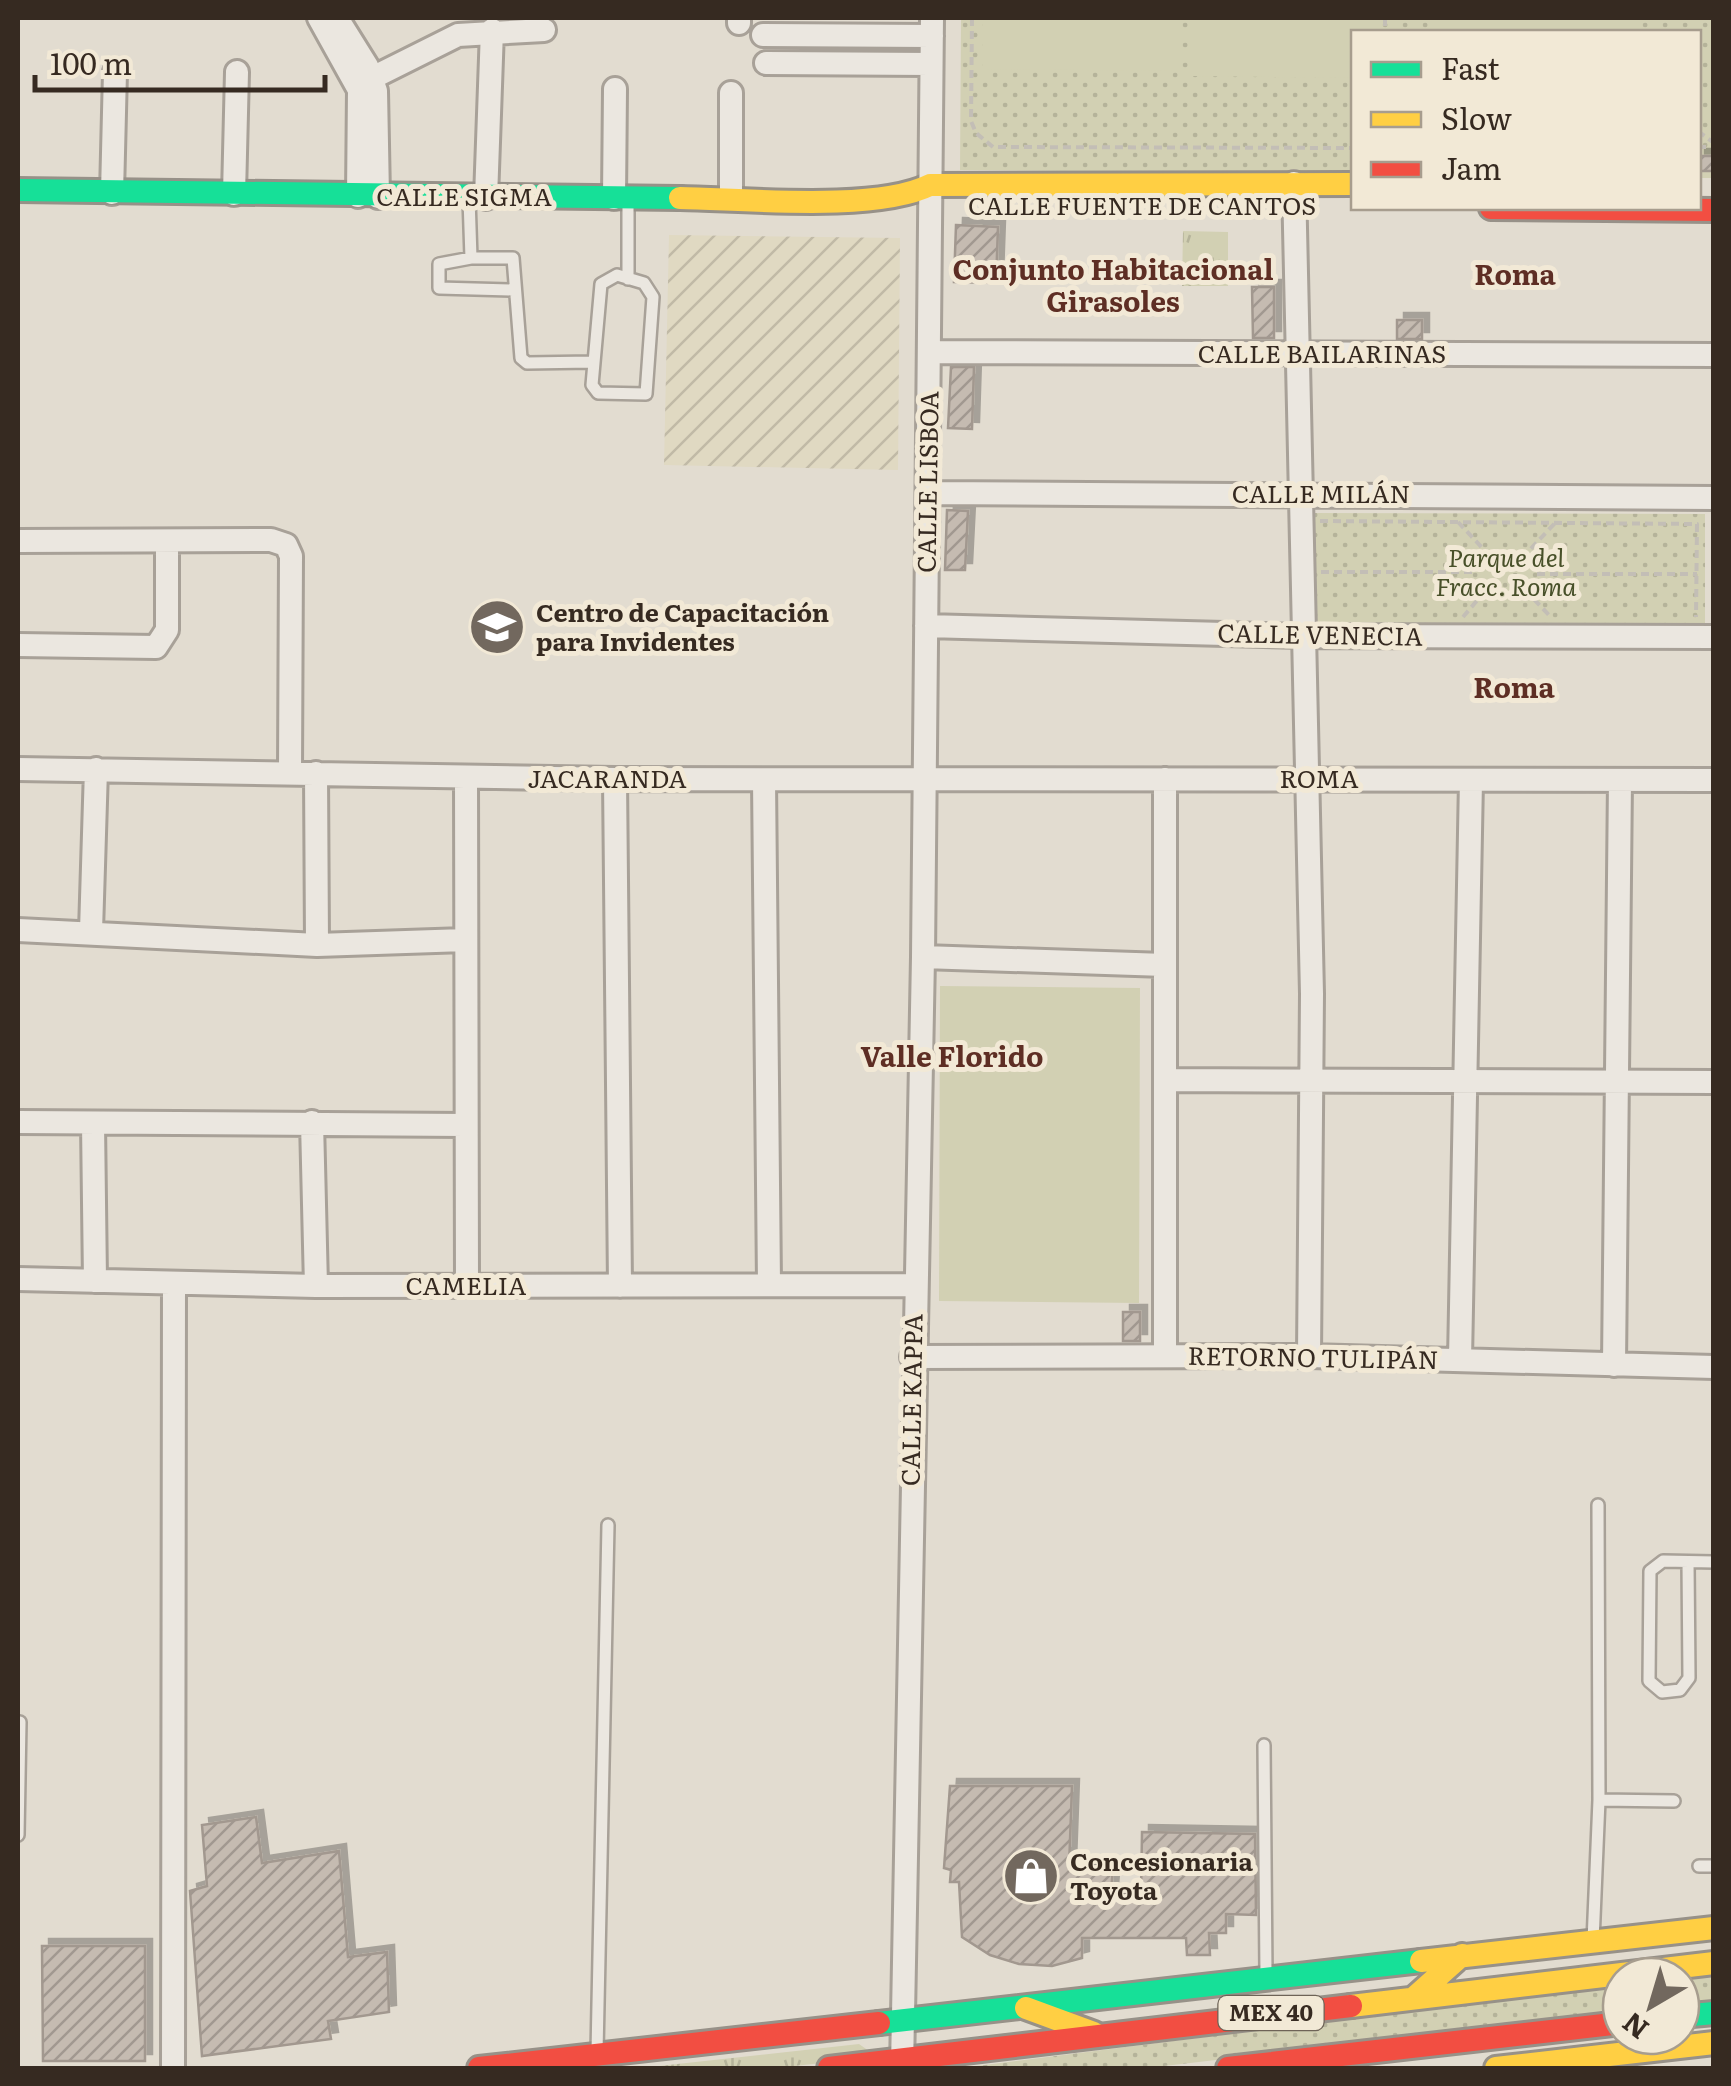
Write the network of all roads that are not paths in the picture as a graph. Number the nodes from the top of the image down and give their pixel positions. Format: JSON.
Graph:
{"nodes":[{"id":1,"x":319,"y":18,"type":"edge"},
{"id":2,"x":337,"y":18,"type":"edge"},
{"id":3,"x":932,"y":27,"type":"edge"},
{"id":4,"x":492,"y":30,"type":"junction"},
{"id":5,"x":544,"y":30,"type":"dead end"},
{"id":6,"x":763,"y":35,"type":"dead end"},
{"id":7,"x":766,"y":63,"type":"dead end"},
{"id":8,"x":931,"y":64,"type":"junction"},
{"id":9,"x":115,"y":72,"type":"dead end"},
{"id":10,"x":238,"y":72,"type":"dead end"},
{"id":11,"x":372,"y":78,"type":"junction"},
{"id":12,"x":614,"y":89,"type":"dead end"},
{"id":13,"x":730,"y":93,"type":"dead end"},
{"id":14,"x":1351,"y":184,"type":"edge"},
{"id":15,"x":18,"y":190,"type":"edge"},
{"id":16,"x":112,"y":193,"type":"junction"},
{"id":17,"x":234,"y":194,"type":"junction"},
{"id":18,"x":1294,"y":194,"type":"junction"},
{"id":19,"x":924,"y":195,"type":"junction"},
{"id":20,"x":368,"y":196,"type":"junction"},
{"id":21,"x":478,"y":198,"type":"junction"},
{"id":22,"x":621,"y":198,"type":"junction"},
{"id":23,"x":731,"y":200,"type":"junction"},
{"id":24,"x":1351,"y":205,"type":"edge"},
{"id":25,"x":472,"y":258,"type":"junction"},
{"id":26,"x":628,"y":278,"type":"junction"},
{"id":27,"x":513,"y":290,"type":"junction"},
{"id":28,"x":930,"y":352,"type":"junction"},
{"id":29,"x":1296,"y":355,"type":"junction"},
{"id":30,"x":1714,"y":355,"type":"edge"},
{"id":31,"x":592,"y":362,"type":"junction"},
{"id":32,"x":928,"y":493,"type":"junction"},
{"id":33,"x":1298,"y":494,"type":"junction"},
{"id":34,"x":1714,"y":498,"type":"edge"},
{"id":35,"x":18,"y":540,"type":"edge"},
{"id":36,"x":167,"y":541,"type":"junction"},
{"id":37,"x":926,"y":626,"type":"junction"},
{"id":38,"x":1705,"y":631,"type":"edge"},
{"id":39,"x":1301,"y":636,"type":"junction"},
{"id":40,"x":18,"y":644,"type":"edge"},
{"id":41,"x":18,"y":769,"type":"edge"},
{"id":42,"x":96,"y":770,"type":"junction"},
{"id":43,"x":290,"y":773,"type":"junction"},
{"id":44,"x":316,"y":774,"type":"junction"},
{"id":45,"x":466,"y":777,"type":"junction"},
{"id":46,"x":615,"y":779,"type":"junction"},
{"id":47,"x":1165,"y":779,"type":"junction"},
{"id":48,"x":1304,"y":779,"type":"junction"},
{"id":49,"x":764,"y":780,"type":"junction"},
{"id":50,"x":925,"y":780,"type":"junction"},
{"id":51,"x":1471,"y":780,"type":"junction"},
{"id":52,"x":1620,"y":780,"type":"junction"},
{"id":53,"x":1714,"y":780,"type":"edge"},
{"id":54,"x":18,"y":930,"type":"edge"},
{"id":55,"x":91,"y":932,"type":"junction"},
{"id":56,"x":465,"y":940,"type":"junction"},
{"id":57,"x":316,"y":945,"type":"junction"},
{"id":58,"x":923,"y":957,"type":"junction"},
{"id":59,"x":1165,"y":965,"type":"junction"},
{"id":60,"x":1165,"y":1080,"type":"junction"},
{"id":61,"x":1312,"y":1080,"type":"junction"},
{"id":62,"x":1466,"y":1081,"type":"junction"},
{"id":63,"x":1617,"y":1082,"type":"junction"},
{"id":64,"x":1714,"y":1082,"type":"edge"},
{"id":65,"x":18,"y":1122,"type":"edge"},
{"id":66,"x":93,"y":1122,"type":"junction"},
{"id":67,"x":312,"y":1122,"type":"junction"},
{"id":68,"x":465,"y":1126,"type":"junction"},
{"id":69,"x":18,"y":1279,"type":"edge"},
{"id":70,"x":95,"y":1282,"type":"junction"},
{"id":71,"x":174,"y":1284,"type":"junction"},
{"id":72,"x":769,"y":1284,"type":"junction"},
{"id":73,"x":316,"y":1286,"type":"junction"},
{"id":74,"x":467,"y":1286,"type":"junction"},
{"id":75,"x":620,"y":1286,"type":"junction"},
{"id":76,"x":914,"y":1286,"type":"junction"},
{"id":77,"x":1165,"y":1355,"type":"junction"},
{"id":78,"x":1309,"y":1356,"type":"junction"},
{"id":79,"x":912,"y":1357,"type":"junction"},
{"id":80,"x":1460,"y":1360,"type":"junction"},
{"id":81,"x":1614,"y":1364,"type":"junction"},
{"id":82,"x":1714,"y":1366,"type":"edge"},
{"id":83,"x":1598,"y":1505,"type":"dead end"},
{"id":84,"x":608,"y":1525,"type":"dead end"},
{"id":85,"x":1688,"y":1562,"type":"junction"},
{"id":86,"x":1714,"y":1562,"type":"edge"},
{"id":87,"x":20,"y":1722,"type":"dead end"},
{"id":88,"x":1264,"y":1744,"type":"dead end"},
{"id":89,"x":1599,"y":1800,"type":"junction"},
{"id":90,"x":1674,"y":1802,"type":"dead end"},
{"id":91,"x":18,"y":1835,"type":"edge"},
{"id":92,"x":1698,"y":1866,"type":"dead end"},
{"id":93,"x":1714,"y":1866,"type":"edge"},
{"id":94,"x":1714,"y":1928,"type":"edge"},
{"id":95,"x":1593,"y":1941,"type":"junction"},
{"id":96,"x":1462,"y":1955,"type":"junction"},
{"id":97,"x":1714,"y":1963,"type":"edge"},
{"id":98,"x":1266,"y":1978,"type":"junction"},
{"id":99,"x":1416,"y":1996,"type":"junction"},
{"id":100,"x":1026,"y":2008,"type":"junction"},
{"id":101,"x":902,"y":2021,"type":"junction"},
{"id":102,"x":1601,"y":2025,"type":"edge"},
{"id":103,"x":1099,"y":2035,"type":"junction"},
{"id":104,"x":1714,"y":2044,"type":"edge"},
{"id":105,"x":596,"y":2056,"type":"junction"},
{"id":106,"x":902,"y":2064,"type":"edge"},
{"id":107,"x":174,"y":2068,"type":"edge"},
{"id":108,"x":479,"y":2068,"type":"edge"},
{"id":109,"x":829,"y":2068,"type":"edge"},
{"id":110,"x":1228,"y":2068,"type":"edge"},
{"id":111,"x":1496,"y":2068,"type":"edge"}],
"edges":[{"from":1,"to":20,"type":"street"},
{"from":2,"to":11,"type":"street"},
{"from":3,"to":6,"type":"street"},
{"from":3,"to":8,"type":"street"},
{"from":4,"to":5,"type":"street"},
{"from":4,"to":11,"type":"street"},
{"from":4,"to":21,"type":"street"},
{"from":7,"to":8,"type":"street"},
{"from":8,"to":19,"type":"street"},
{"from":9,"to":16,"type":"street"},
{"from":10,"to":17,"type":"street"},
{"from":11,"to":20,"type":"street"},
{"from":12,"to":22,"type":"street"},
{"from":13,"to":23,"type":"street"},
{"from":14,"to":18,"type":"street","name":"CALLE FUENTE DE CANTOS"},
{"from":15,"to":16,"type":"street","name":"CALLE SIGMA"},
{"from":16,"to":17,"type":"street","name":"CALLE SIGMA"},
{"from":17,"to":20,"type":"street","name":"CALLE SIGMA"},
{"from":18,"to":19,"type":"street","name":"CALLE FUENTE DE CANTOS"},
{"from":18,"to":24,"type":"street","name":"CALLE FUENTE DE CANTOS"},
{"from":18,"to":29,"type":"street"},
{"from":19,"to":23,"type":"street","name":"CALLE SIGMA"},
{"from":19,"to":28,"type":"street","name":"CALLE LISBOA"},
{"from":20,"to":21,"type":"street","name":"CALLE SIGMA"},
{"from":21,"to":22,"type":"street","name":"CALLE SIGMA"},
{"from":21,"to":25,"type":"lane"},
{"from":22,"to":23,"type":"street","name":"CALLE SIGMA"},
{"from":22,"to":26,"type":"lane"},
{"from":25,"to":27,"type":"lane"},
{"from":25,"to":27,"type":"lane"},
{"from":26,"to":31,"type":"lane"},
{"from":26,"to":31,"type":"lane"},
{"from":27,"to":31,"type":"lane"},
{"from":28,"to":29,"type":"street","name":"CALLE BAILARINAS"},
{"from":28,"to":32,"type":"street","name":"CALLE LISBOA"},
{"from":29,"to":30,"type":"street","name":"CALLE BAILARINAS"},
{"from":29,"to":33,"type":"street"},
{"from":32,"to":33,"type":"street","name":"CALLE MILÁN"},
{"from":32,"to":37,"type":"street","name":"CALLE LISBOA"},
{"from":33,"to":34,"type":"street","name":"CALLE MILÁN"},
{"from":33,"to":39,"type":"street"},
{"from":35,"to":36,"type":"street"},
{"from":36,"to":40,"type":"street"},
{"from":36,"to":43,"type":"street"},
{"from":37,"to":39,"type":"street","name":"CALLE VENECIA"},
{"from":37,"to":50,"type":"street","name":"CALLE LISBOA"},
{"from":38,"to":39,"type":"street","name":"CALLE VENECIA"},
{"from":39,"to":48,"type":"street"},
{"from":41,"to":42,"type":"street","name":"JACARANDA"},
{"from":42,"to":43,"type":"street","name":"JACARANDA"},
{"from":42,"to":55,"type":"street"},
{"from":43,"to":44,"type":"street","name":"JACARANDA"},
{"from":44,"to":45,"type":"street","name":"JACARANDA"},
{"from":44,"to":57,"type":"street"},
{"from":45,"to":46,"type":"street","name":"JACARANDA"},
{"from":45,"to":56,"type":"street"},
{"from":46,"to":49,"type":"street","name":"JACARANDA"},
{"from":46,"to":75,"type":"street"},
{"from":47,"to":48,"type":"street","name":"ROMA"},
{"from":47,"to":50,"type":"street","name":"ROMA"},
{"from":47,"to":59,"type":"street"},
{"from":48,"to":51,"type":"street","name":"ROMA"},
{"from":48,"to":61,"type":"street"},
{"from":49,"to":50,"type":"street","name":"JACARANDA"},
{"from":49,"to":72,"type":"street"},
{"from":50,"to":58,"type":"street","name":"CALLE KAPPA"},
{"from":51,"to":52,"type":"street","name":"ROMA"},
{"from":51,"to":62,"type":"street"},
{"from":52,"to":53,"type":"street","name":"ROMA"},
{"from":52,"to":63,"type":"street"},
{"from":54,"to":55,"type":"street"},
{"from":55,"to":57,"type":"street"},
{"from":56,"to":57,"type":"street"},
{"from":56,"to":68,"type":"street"},
{"from":58,"to":59,"type":"street"},
{"from":58,"to":76,"type":"street","name":"CALLE KAPPA"},
{"from":59,"to":60,"type":"street"},
{"from":60,"to":61,"type":"street"},
{"from":60,"to":77,"type":"street"},
{"from":61,"to":62,"type":"street"},
{"from":61,"to":78,"type":"street"},
{"from":62,"to":63,"type":"street"},
{"from":62,"to":80,"type":"street"},
{"from":63,"to":64,"type":"street"},
{"from":63,"to":81,"type":"street"},
{"from":65,"to":66,"type":"street"},
{"from":66,"to":67,"type":"street"},
{"from":66,"to":70,"type":"street"},
{"from":67,"to":68,"type":"street"},
{"from":67,"to":73,"type":"street"},
{"from":68,"to":74,"type":"street"},
{"from":69,"to":70,"type":"street","name":"CAMELIA"},
{"from":70,"to":71,"type":"street","name":"CAMELIA"},
{"from":71,"to":73,"type":"street","name":"CAMELIA"},
{"from":71,"to":107,"type":"street"},
{"from":72,"to":75,"type":"street","name":"CAMELIA"},
{"from":72,"to":76,"type":"street","name":"CAMELIA"},
{"from":73,"to":74,"type":"street","name":"CAMELIA"},
{"from":74,"to":75,"type":"street","name":"CAMELIA"},
{"from":76,"to":79,"type":"street","name":"CALLE KAPPA"},
{"from":77,"to":78,"type":"street","name":"RETORNO TULIPÁN"},
{"from":77,"to":79,"type":"street","name":"RETORNO TULIPÁN"},
{"from":78,"to":80,"type":"street","name":"RETORNO TULIPÁN"},
{"from":79,"to":101,"type":"street","name":"CALLE KAPPA"},
{"from":80,"to":81,"type":"street","name":"RETORNO TULIPÁN"},
{"from":81,"to":82,"type":"street","name":"RETORNO TULIPÁN"},
{"from":83,"to":89,"type":"lane"},
{"from":84,"to":105,"type":"lane"},
{"from":85,"to":85,"type":"lane"},
{"from":85,"to":86,"type":"lane"},
{"from":87,"to":91,"type":"lane"},
{"from":88,"to":98,"type":"lane"},
{"from":89,"to":90,"type":"lane"},
{"from":89,"to":95,"type":"lane"},
{"from":92,"to":93,"type":"lane"},
{"from":94,"to":95,"type":"street"},
{"from":95,"to":96,"type":"street"},
{"from":96,"to":98,"type":"street"},
{"from":96,"to":99,"type":"street"},
{"from":97,"to":99,"type":"street","number":"MEX 40"},
{"from":98,"to":100,"type":"street"},
{"from":99,"to":103,"type":"street","number":"MEX 40"},
{"from":100,"to":101,"type":"street"},
{"from":100,"to":103,"type":"street"},
{"from":101,"to":105,"type":"street"},
{"from":101,"to":106,"type":"street","name":"CALLE KAPPA"},
{"from":102,"to":110,"type":"street","number":"MEX 40"},
{"from":103,"to":106,"type":"street","number":"MEX 40"},
{"from":104,"to":111,"type":"street"},
{"from":105,"to":108,"type":"street"},
{"from":106,"to":109,"type":"street","number":"MEX 40"}]}
